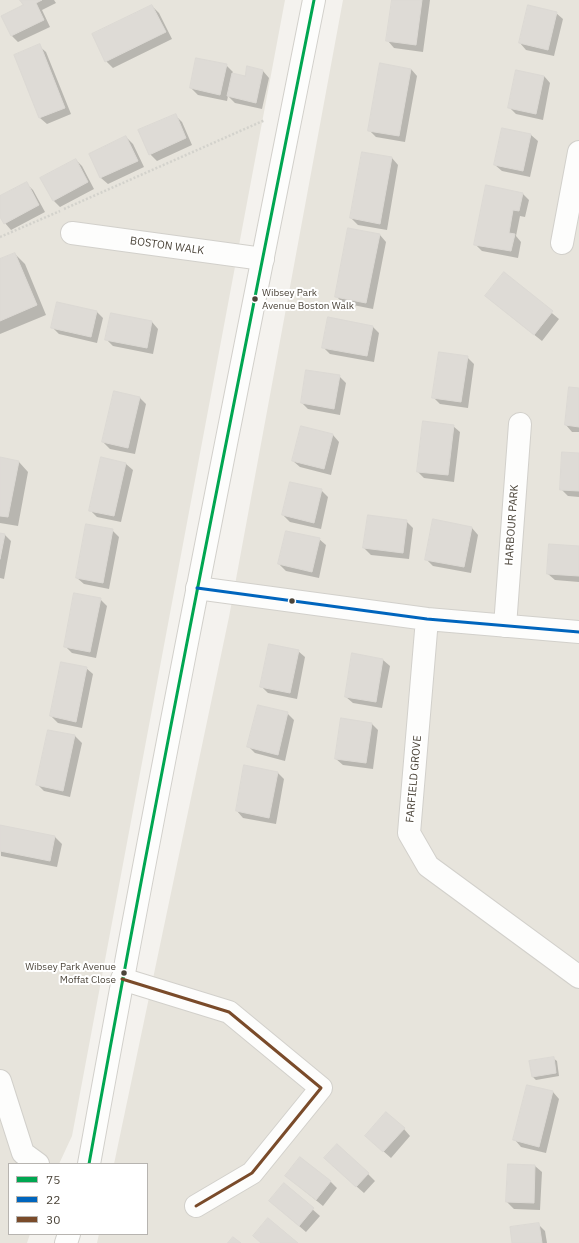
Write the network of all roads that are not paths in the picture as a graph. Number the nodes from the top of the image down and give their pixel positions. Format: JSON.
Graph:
{"nodes":[{"id":1,"x":314,"y":0,"type":"edge"},
{"id":2,"x":579,"y":152,"type":"edge"},
{"id":3,"x":72,"y":233,"type":"dead end"},
{"id":4,"x":562,"y":244,"type":"dead end"},
{"id":5,"x":263,"y":259,"type":"junction"},
{"id":6,"x":520,"y":424,"type":"dead end"},
{"id":7,"x":197,"y":588,"type":"junction"},
{"id":8,"x":427,"y":620,"type":"junction"},
{"id":9,"x":505,"y":626,"type":"junction"},
{"id":10,"x":579,"y":632,"type":"edge"},
{"id":11,"x":579,"y":977,"type":"edge"},
{"id":12,"x":122,"y":979,"type":"junction"},
{"id":13,"x":0,"y":1081,"type":"edge"},
{"id":14,"x":37,"y":1163,"type":"edge"},
{"id":15,"x":89,"y":1163,"type":"edge"},
{"id":16,"x":196,"y":1206,"type":"dead end"}],
"edges":[{"from":1,"to":5,"type":"street"},
{"from":2,"to":4,"type":"street"},
{"from":3,"to":5,"type":"street","name":"BOSTON WALK"},
{"from":5,"to":7,"type":"street"},
{"from":6,"to":9,"type":"street","name":"HARBOUR PARK"},
{"from":7,"to":8,"type":"street"},
{"from":7,"to":12,"type":"street"},
{"from":8,"to":9,"type":"street"},
{"from":8,"to":11,"type":"street","name":"FARFIELD GROVE"},
{"from":9,"to":10,"type":"street"},
{"from":12,"to":15,"type":"street"},
{"from":12,"to":16,"type":"street"},
{"from":13,"to":14,"type":"street"}]}
